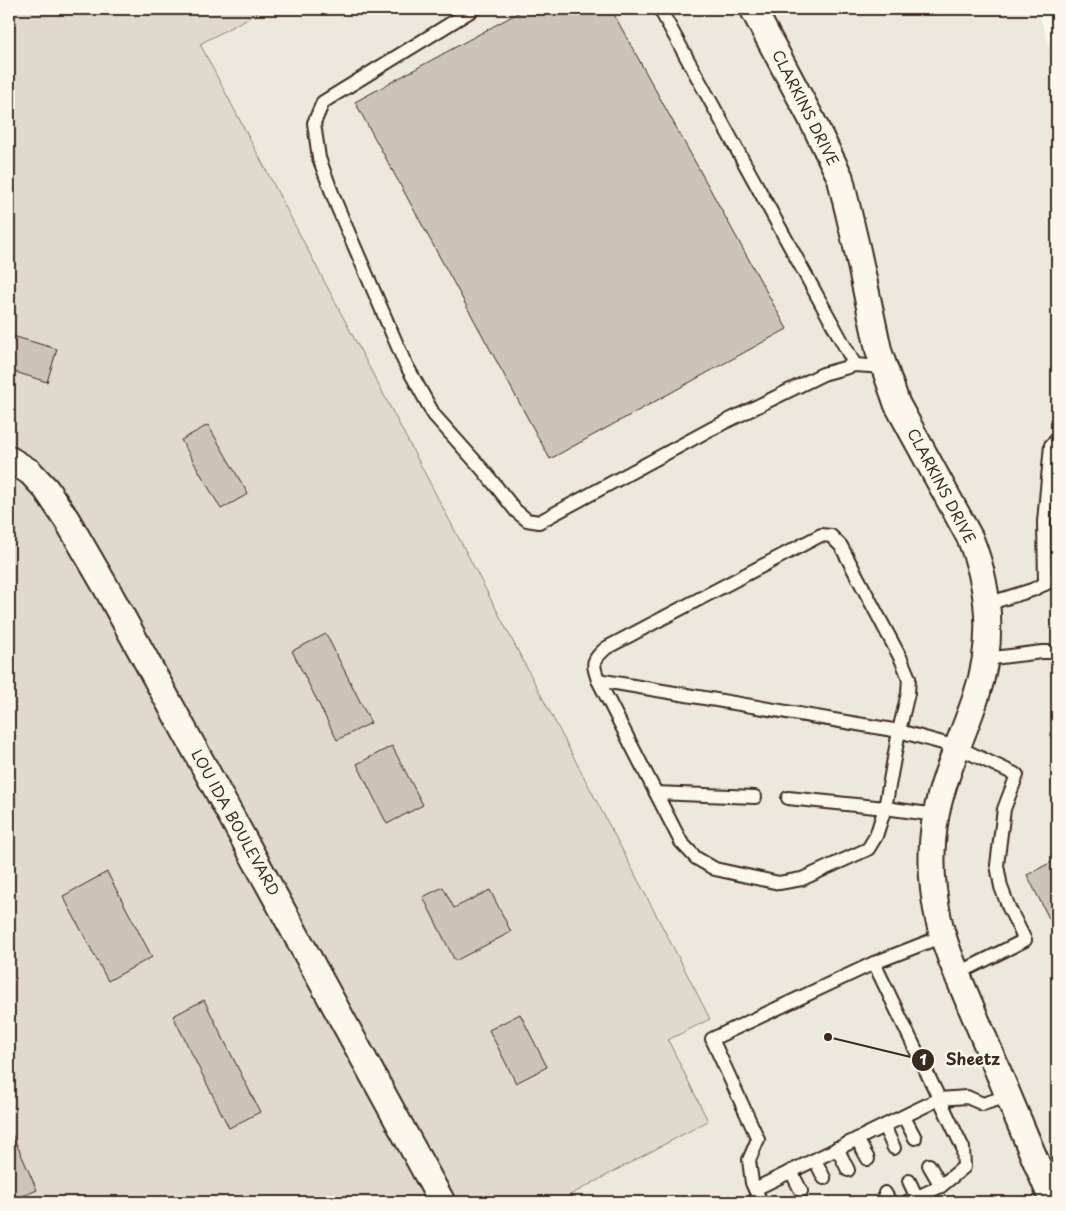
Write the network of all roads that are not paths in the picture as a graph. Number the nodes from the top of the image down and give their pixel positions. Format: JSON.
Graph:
{"nodes":[{"id":1,"x":474,"y":9,"type":"edge"},
{"id":2,"x":660,"y":9,"type":"edge"},
{"id":3,"x":753,"y":9,"type":"edge"},
{"id":4,"x":855,"y":365,"type":"junction"},
{"id":5,"x":884,"y":367,"type":"junction"},
{"id":6,"x":1057,"y":440,"type":"edge"},
{"id":7,"x":9,"y":460,"type":"edge"},
{"id":8,"x":1057,"y":578,"type":"edge"},
{"id":9,"x":1045,"y":584,"type":"junction"},
{"id":10,"x":987,"y":604,"type":"junction"},
{"id":11,"x":1057,"y":652,"type":"edge"},
{"id":12,"x":985,"y":659,"type":"junction"},
{"id":13,"x":598,"y":680,"type":"junction"},
{"id":14,"x":899,"y":730,"type":"junction"},
{"id":15,"x":957,"y":747,"type":"junction"},
{"id":16,"x":656,"y":793,"type":"junction"},
{"id":17,"x":756,"y":797,"type":"dead end"},
{"id":18,"x":788,"y":798,"type":"dead end"},
{"id":19,"x":885,"y":808,"type":"junction"},
{"id":20,"x":936,"y":815,"type":"junction"},
{"id":21,"x":943,"y":936,"type":"junction"},
{"id":22,"x":874,"y":963,"type":"junction"},
{"id":23,"x":956,"y":974,"type":"junction"},
{"id":24,"x":1008,"y":1096,"type":"junction"},
{"id":25,"x":939,"y":1099,"type":"junction"},
{"id":26,"x":904,"y":1117,"type":"junction"},
{"id":27,"x":884,"y":1126,"type":"junction"},
{"id":28,"x":915,"y":1138,"type":"dead end"},
{"id":29,"x":857,"y":1139,"type":"junction"},
{"id":30,"x":837,"y":1148,"type":"junction"},
{"id":31,"x":894,"y":1148,"type":"dead end"},
{"id":32,"x":868,"y":1159,"type":"dead end"},
{"id":33,"x":815,"y":1160,"type":"junction"},
{"id":34,"x":929,"y":1165,"type":"dead end"},
{"id":35,"x":848,"y":1170,"type":"dead end"},
{"id":36,"x":791,"y":1171,"type":"junction"},
{"id":37,"x":824,"y":1178,"type":"dead end"},
{"id":38,"x":909,"y":1181,"type":"dead end"},
{"id":39,"x":940,"y":1186,"type":"junction"},
{"id":40,"x":755,"y":1189,"type":"junction"},
{"id":41,"x":801,"y":1191,"type":"dead end"},
{"id":42,"x":912,"y":1200,"type":"edge"},
{"id":43,"x":442,"y":1202,"type":"edge"},
{"id":44,"x":761,"y":1202,"type":"edge"},
{"id":45,"x":1052,"y":1202,"type":"edge"}],
"edges":[{"from":1,"to":4,"type":"lane"},
{"from":2,"to":4,"type":"lane"},
{"from":3,"to":5,"type":"street","name":"CLARKINS DRIVE"},
{"from":4,"to":5,"type":"lane"},
{"from":5,"to":10,"type":"street","name":"CLARKINS DRIVE"},
{"from":6,"to":9,"type":"lane"},
{"from":7,"to":43,"type":"street","name":"LOU IDA BOULEVARD"},
{"from":8,"to":9,"type":"lane"},
{"from":9,"to":10,"type":"lane"},
{"from":10,"to":12,"type":"street","name":"CLARKINS DRIVE"},
{"from":11,"to":12,"type":"lane"},
{"from":12,"to":15,"type":"street","name":"CLARKINS DRIVE"},
{"from":13,"to":14,"type":"lane"},
{"from":13,"to":14,"type":"lane"},
{"from":13,"to":16,"type":"lane"},
{"from":14,"to":15,"type":"lane"},
{"from":14,"to":19,"type":"lane"},
{"from":15,"to":20,"type":"street","name":"CLARKINS DRIVE"},
{"from":15,"to":23,"type":"lane"},
{"from":16,"to":17,"type":"lane"},
{"from":16,"to":19,"type":"lane"},
{"from":18,"to":19,"type":"lane"},
{"from":19,"to":20,"type":"lane"},
{"from":20,"to":21,"type":"street","name":"CLARKINS DRIVE"},
{"from":21,"to":22,"type":"lane"},
{"from":21,"to":23,"type":"street","name":"CLARKINS DRIVE"},
{"from":22,"to":25,"type":"lane"},
{"from":22,"to":40,"type":"lane"},
{"from":23,"to":24,"type":"street","name":"CLARKINS DRIVE"},
{"from":24,"to":25,"type":"lane"},
{"from":24,"to":45,"type":"street","name":"CLARKINS DRIVE"},
{"from":25,"to":26,"type":"lane"},
{"from":25,"to":39,"type":"lane"},
{"from":26,"to":27,"type":"lane"},
{"from":26,"to":28,"type":"lane"},
{"from":27,"to":29,"type":"lane"},
{"from":27,"to":31,"type":"lane"},
{"from":29,"to":30,"type":"lane"},
{"from":29,"to":32,"type":"lane"},
{"from":30,"to":33,"type":"lane"},
{"from":30,"to":35,"type":"lane"},
{"from":33,"to":36,"type":"lane"},
{"from":33,"to":37,"type":"lane"},
{"from":34,"to":39,"type":"lane"},
{"from":36,"to":40,"type":"lane"},
{"from":36,"to":41,"type":"lane"},
{"from":38,"to":42,"type":"lane"},
{"from":39,"to":42,"type":"lane"},
{"from":40,"to":44,"type":"lane"}]}
